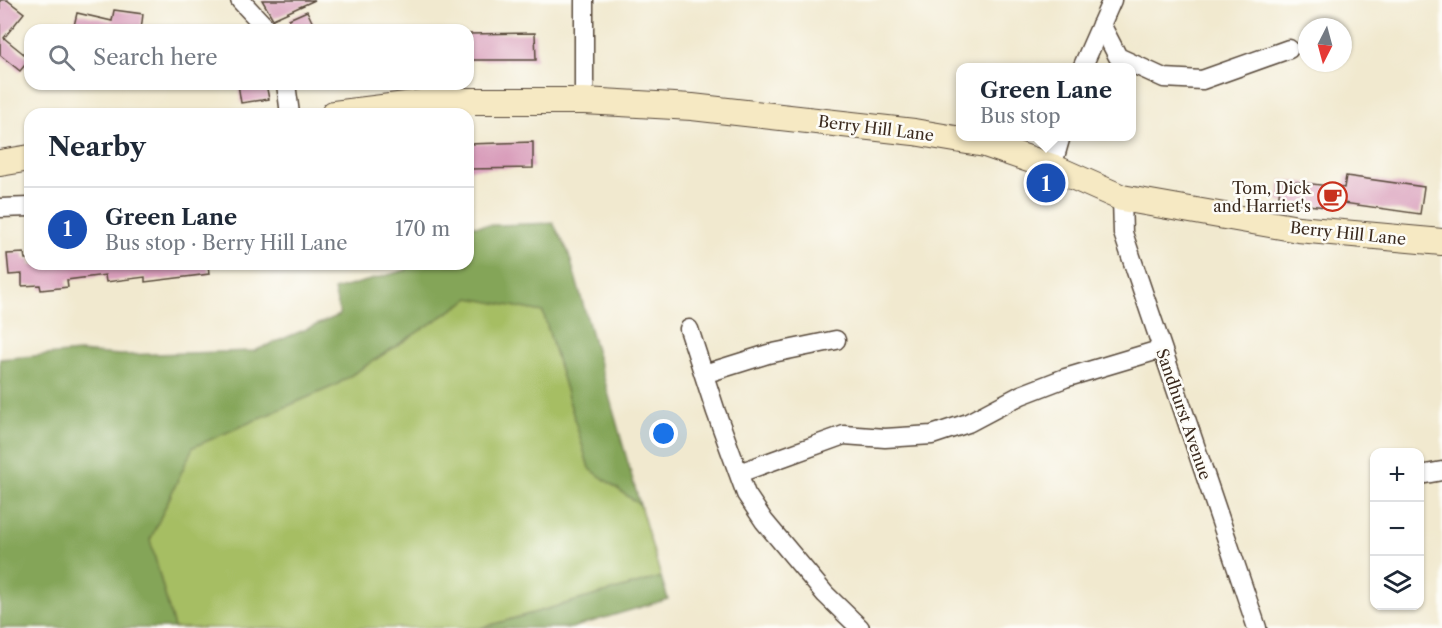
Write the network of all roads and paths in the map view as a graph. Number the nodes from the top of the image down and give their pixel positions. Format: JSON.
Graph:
{"nodes":[{"id":1,"x":240,"y":0,"type":"edge"},
{"id":2,"x":584,"y":0,"type":"edge"},
{"id":3,"x":1112,"y":0,"type":"edge"},
{"id":4,"x":262,"y":24,"type":"edge"},
{"id":5,"x":1101,"y":24,"type":"junction"},
{"id":6,"x":1290,"y":49,"type":"dead end"},
{"id":7,"x":1084,"y":63,"type":"edge"},
{"id":8,"x":1131,"y":63,"type":"edge"},
{"id":9,"x":1136,"y":65,"type":"edge"},
{"id":10,"x":287,"y":90,"type":"edge"},
{"id":11,"x":584,"y":101,"type":"junction"},
{"id":12,"x":289,"y":108,"type":"edge"},
{"id":13,"x":379,"y":108,"type":"edge"},
{"id":14,"x":956,"y":139,"type":"edge"},
{"id":15,"x":968,"y":141,"type":"edge"},
{"id":16,"x":1060,"y":141,"type":"edge"},
{"id":17,"x":24,"y":159,"type":"edge"},
{"id":18,"x":0,"y":163,"type":"edge"},
{"id":19,"x":1052,"y":167,"type":"junction"},
{"id":20,"x":1122,"y":198,"type":"junction"},
{"id":21,"x":24,"y":207,"type":"edge"},
{"id":22,"x":0,"y":208,"type":"edge"},
{"id":23,"x":1442,"y":242,"type":"edge"},
{"id":24,"x":689,"y":329,"type":"dead end"},
{"id":25,"x":836,"y":340,"type":"dead end"},
{"id":26,"x":1162,"y":349,"type":"junction"},
{"id":27,"x":704,"y":374,"type":"junction"},
{"id":28,"x":1442,"y":471,"type":"edge"},
{"id":29,"x":739,"y":473,"type":"junction"},
{"id":30,"x":1424,"y":474,"type":"edge"},
{"id":31,"x":860,"y":628,"type":"edge"},
{"id":32,"x":1257,"y":628,"type":"edge"}],
"edges":[{"from":1,"to":4,"type":"street"},
{"from":2,"to":11,"type":"street"},
{"from":3,"to":5,"type":"street"},
{"from":5,"to":7,"type":"street"},
{"from":5,"to":8,"type":"street"},
{"from":6,"to":9,"type":"street"},
{"from":10,"to":12,"type":"street"},
{"from":11,"to":13,"type":"street","name":"Berry Hill Lane"},
{"from":11,"to":14,"type":"street","name":"Berry Hill Lane"},
{"from":15,"to":19,"type":"street","name":"Berry Hill Lane"},
{"from":16,"to":19,"type":"street"},
{"from":17,"to":18,"type":"street"},
{"from":19,"to":20,"type":"street","name":"Berry Hill Lane"},
{"from":20,"to":23,"type":"street","name":"Berry Hill Lane"},
{"from":20,"to":26,"type":"street","name":"Sandhurst Avenue"},
{"from":21,"to":22,"type":"street"},
{"from":24,"to":27,"type":"street"},
{"from":25,"to":27,"type":"street"},
{"from":26,"to":29,"type":"street"},
{"from":26,"to":32,"type":"street","name":"Sandhurst Avenue"},
{"from":27,"to":29,"type":"street"},
{"from":28,"to":30,"type":"street"},
{"from":29,"to":31,"type":"street"}]}
